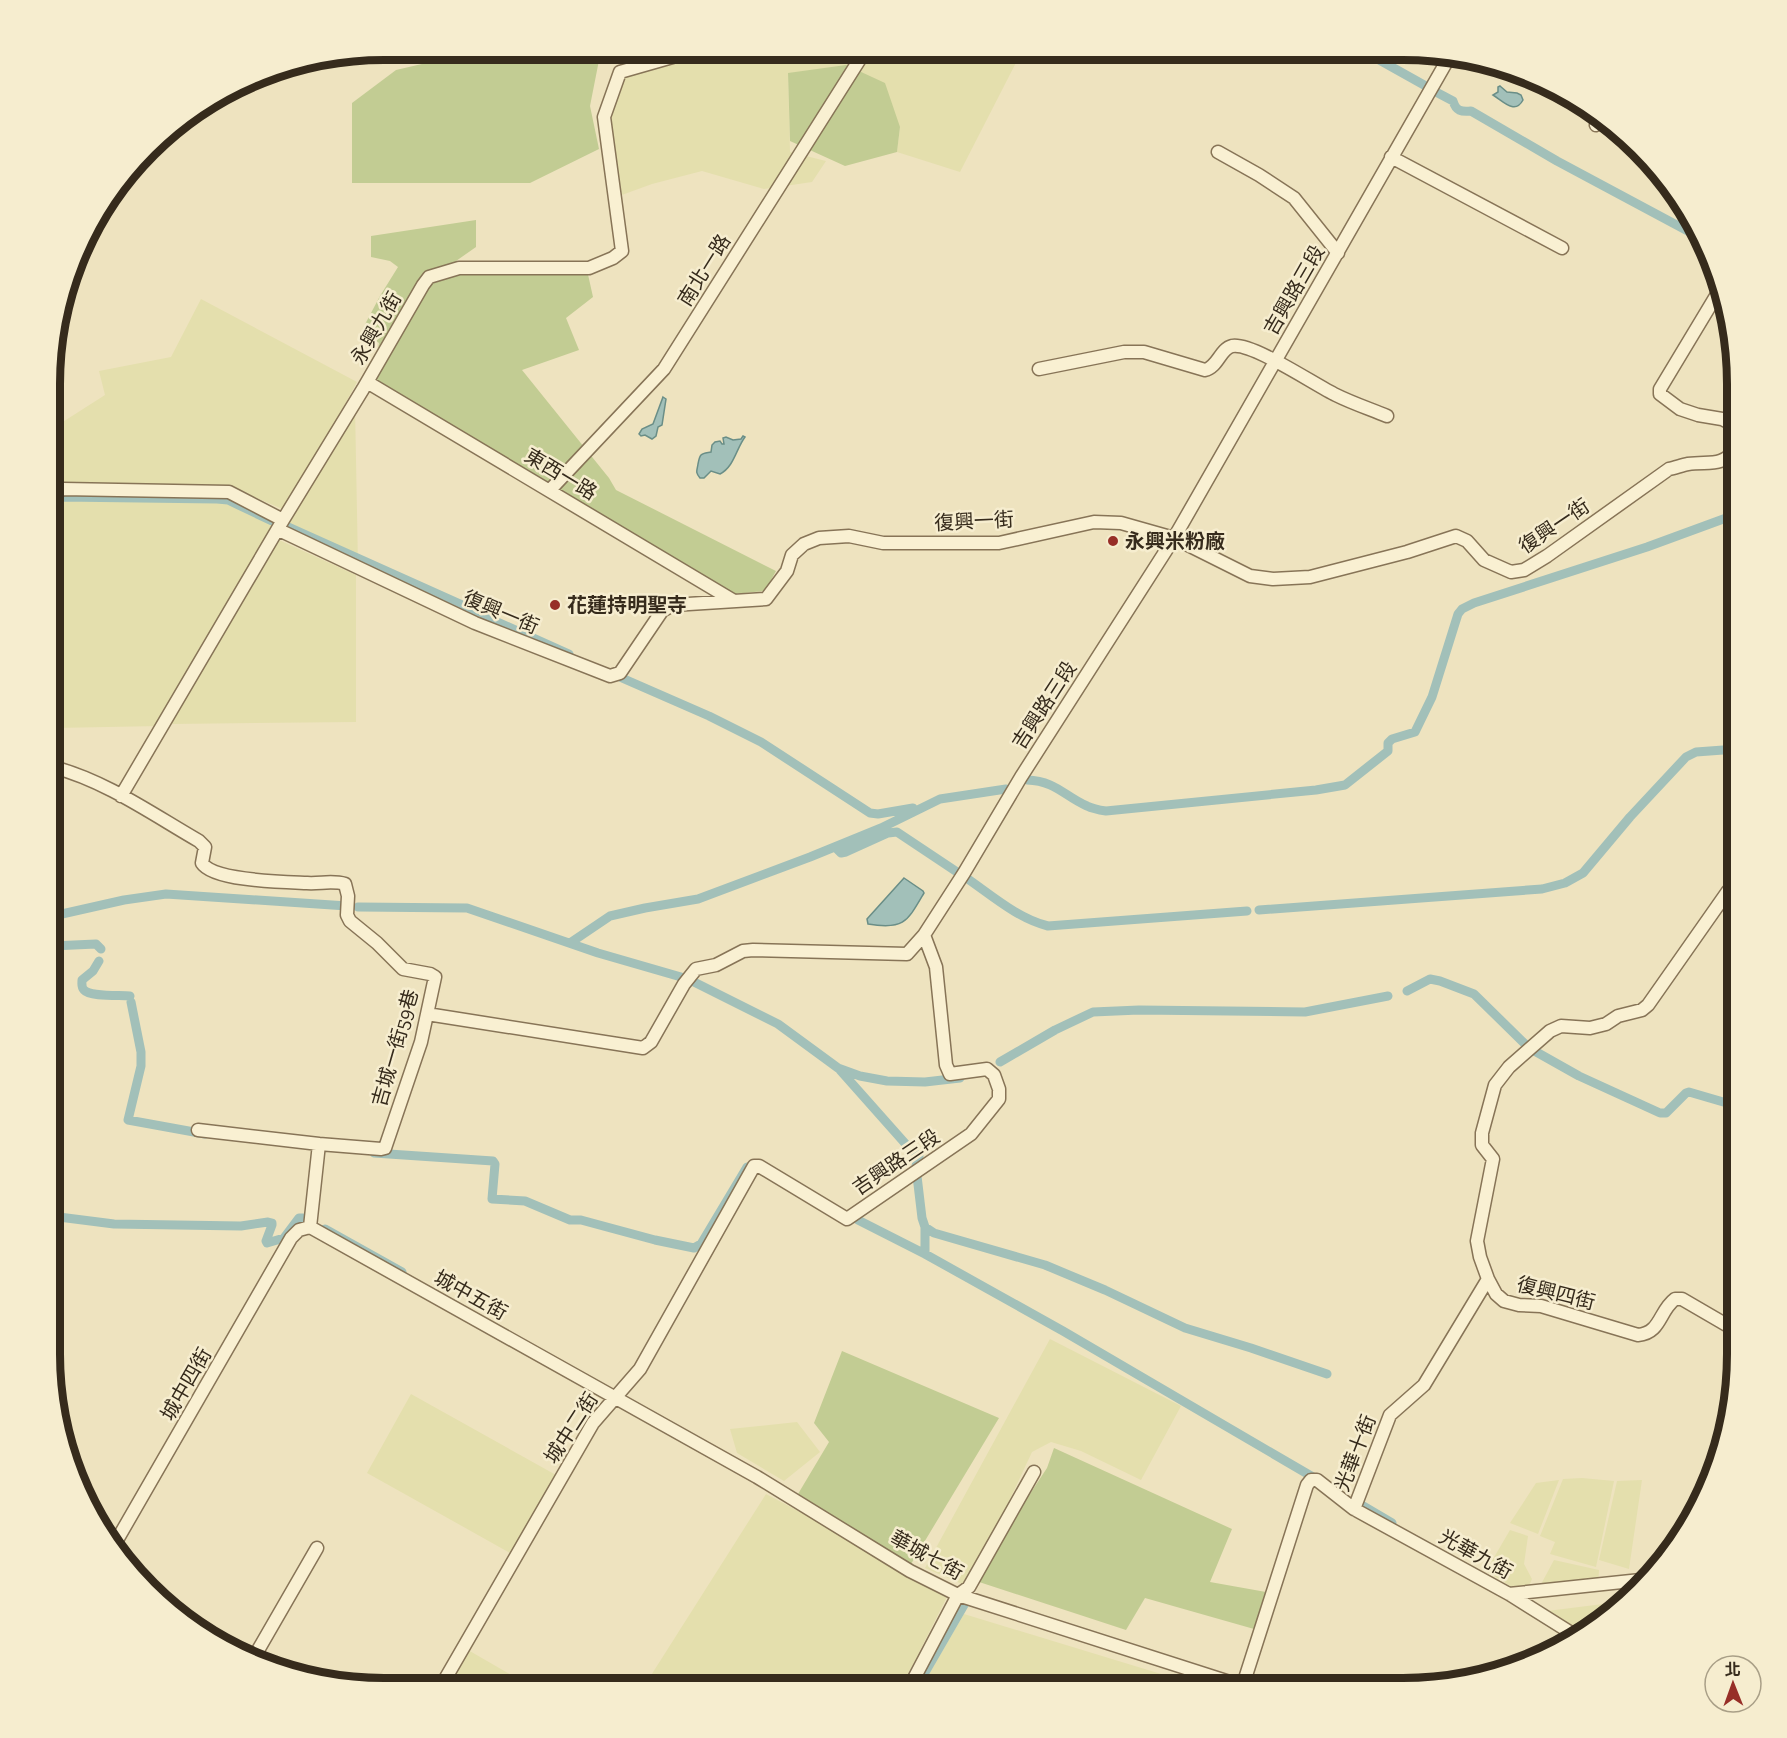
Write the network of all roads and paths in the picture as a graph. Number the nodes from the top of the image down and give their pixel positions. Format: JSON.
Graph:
{"nodes":[{"id":1,"x":662,"y":60,"type":"edge"},
{"id":2,"x":860,"y":60,"type":"edge"},
{"id":3,"x":1446,"y":63,"type":"edge"},
{"id":4,"x":1218,"y":152,"type":"dead end"},
{"id":5,"x":1392,"y":157,"type":"junction"},
{"id":6,"x":1562,"y":248,"type":"dead end"},
{"id":7,"x":1338,"y":253,"type":"junction"},
{"id":8,"x":1715,"y":297,"type":"edge"},
{"id":9,"x":1275,"y":360,"type":"junction"},
{"id":10,"x":1039,"y":369,"type":"dead end"},
{"id":11,"x":367,"y":382,"type":"junction"},
{"id":12,"x":1387,"y":416,"type":"dead end"},
{"id":13,"x":1727,"y":422,"type":"edge"},
{"id":14,"x":1727,"y":458,"type":"edge"},
{"id":15,"x":550,"y":490,"type":"junction"},
{"id":16,"x":60,"y":491,"type":"edge"},
{"id":17,"x":281,"y":525,"type":"junction"},
{"id":18,"x":1174,"y":538,"type":"junction"},
{"id":19,"x":734,"y":601,"type":"junction"},
{"id":20,"x":60,"y":769,"type":"edge"},
{"id":21,"x":122,"y":796,"type":"junction"},
{"id":22,"x":1727,"y":892,"type":"edge"},
{"id":23,"x":924,"y":934,"type":"junction"},
{"id":24,"x":427,"y":1014,"type":"junction"},
{"id":25,"x":198,"y":1130,"type":"dead end"},
{"id":26,"x":320,"y":1144,"type":"junction"},
{"id":27,"x":759,"y":1166,"type":"joint"},
{"id":28,"x":310,"y":1227,"type":"junction"},
{"id":29,"x":1488,"y":1280,"type":"junction"},
{"id":30,"x":1727,"y":1325,"type":"edge"},
{"id":31,"x":614,"y":1398,"type":"junction"},
{"id":32,"x":1034,"y":1472,"type":"dead end"},
{"id":33,"x":1354,"y":1509,"type":"junction"},
{"id":34,"x":118,"y":1538,"type":"edge"},
{"id":35,"x":317,"y":1548,"type":"dead end"},
{"id":36,"x":1634,"y":1581,"type":"edge"},
{"id":37,"x":1509,"y":1594,"type":"junction"},
{"id":38,"x":958,"y":1595,"type":"junction"},
{"id":39,"x":1570,"y":1632,"type":"edge"},
{"id":40,"x":257,"y":1652,"type":"edge"},
{"id":41,"x":446,"y":1678,"type":"edge"},
{"id":42,"x":914,"y":1678,"type":"edge"},
{"id":43,"x":1216,"y":1678,"type":"edge"},
{"id":44,"x":1247,"y":1678,"type":"edge"}],
"edges":[{"from":1,"to":11,"type":"street","name":"永興九街"},
{"from":2,"to":15,"type":"street","name":"南北一路"},
{"from":3,"to":5,"type":"street","name":"吉興路三段"},
{"from":4,"to":7,"type":"street"},
{"from":5,"to":6,"type":"street"},
{"from":5,"to":7,"type":"street","name":"吉興路三段"},
{"from":7,"to":9,"type":"street","name":"吉興路三段"},
{"from":8,"to":13,"type":"street"},
{"from":9,"to":10,"type":"street"},
{"from":9,"to":12,"type":"street"},
{"from":9,"to":18,"type":"street","name":"吉興路三段"},
{"from":11,"to":15,"type":"street","name":"東西一路"},
{"from":11,"to":17,"type":"street","name":"永興九街"},
{"from":14,"to":18,"type":"street","name":"復興一街"},
{"from":15,"to":19,"type":"street","name":"東西一路"},
{"from":16,"to":17,"type":"street","name":"復興一街"},
{"from":17,"to":19,"type":"street","name":"復興一街"},
{"from":17,"to":21,"type":"street","name":"永興九街"},
{"from":18,"to":19,"type":"street","name":"復興一街"},
{"from":18,"to":23,"type":"street","name":"吉興路三段"},
{"from":20,"to":21,"type":"street","name":"吉城一街59巷"},
{"from":21,"to":24,"type":"street","name":"吉城一街59巷"},
{"from":22,"to":29,"type":"street","name":"復興四街"},
{"from":23,"to":24,"type":"street"},
{"from":23,"to":27,"type":"street","name":"吉興路三段"},
{"from":24,"to":26,"type":"street","name":"吉城一街59巷"},
{"from":25,"to":26,"type":"street"},
{"from":26,"to":28,"type":"street"},
{"from":27,"to":31,"type":"street","name":"城中二街"},
{"from":28,"to":31,"type":"street","name":"城中五街"},
{"from":28,"to":34,"type":"street","name":"城中四街"},
{"from":29,"to":30,"type":"street","name":"復興四街"},
{"from":29,"to":33,"type":"street","name":"光華十街"},
{"from":31,"to":38,"type":"street","name":"華城七街"},
{"from":31,"to":41,"type":"street","name":"城中二街"},
{"from":32,"to":38,"type":"street"},
{"from":33,"to":37,"type":"street","name":"光華九街"},
{"from":33,"to":44,"type":"street","name":"光華十街"},
{"from":35,"to":40,"type":"street"},
{"from":36,"to":37,"type":"street"},
{"from":37,"to":39,"type":"street","name":"光華九街"},
{"from":38,"to":42,"type":"street"},
{"from":38,"to":43,"type":"street","name":"華城七街"}]}
